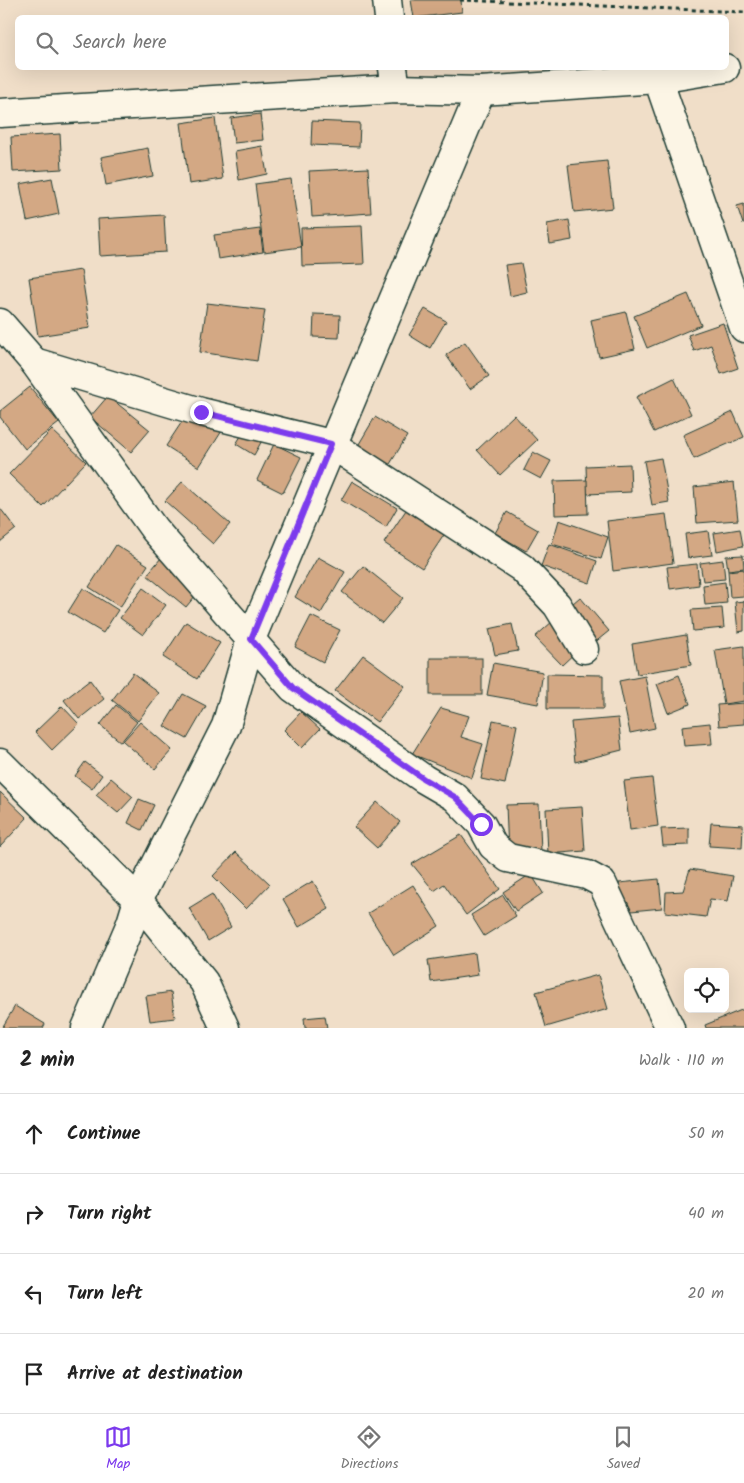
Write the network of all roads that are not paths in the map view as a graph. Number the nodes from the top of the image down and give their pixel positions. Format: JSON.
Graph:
{"nodes":[{"id":1,"x":387,"y":0,"type":"edge"},
{"id":2,"x":389,"y":15,"type":"edge"},
{"id":3,"x":744,"y":64,"type":"edge"},
{"id":4,"x":729,"y":66,"type":"edge"},
{"id":5,"x":709,"y":70,"type":"edge"},
{"id":6,"x":395,"y":78,"type":"edge"},
{"id":7,"x":658,"y":79,"type":"junction"},
{"id":8,"x":481,"y":91,"type":"junction"},
{"id":9,"x":0,"y":113,"type":"edge"},
{"id":10,"x":0,"y":323,"type":"edge"},
{"id":11,"x":744,"y":328,"type":"edge"},
{"id":12,"x":34,"y":362,"type":"junction"},
{"id":13,"x":331,"y":444,"type":"junction"},
{"id":14,"x":251,"y":639,"type":"junction"},
{"id":15,"x":584,"y":649,"type":"dead end"},
{"id":16,"x":0,"y":763,"type":"edge"},
{"id":17,"x":138,"y":900,"type":"junction"},
{"id":18,"x":86,"y":1028,"type":"edge"},
{"id":19,"x":225,"y":1028,"type":"edge"},
{"id":20,"x":670,"y":1028,"type":"edge"}],
"edges":[{"from":1,"to":2,"type":"street"},
{"from":3,"to":4,"type":"street"},
{"from":5,"to":7,"type":"street"},
{"from":6,"to":8,"type":"street"},
{"from":6,"to":9,"type":"street"},
{"from":7,"to":8,"type":"street"},
{"from":7,"to":11,"type":"street"},
{"from":8,"to":13,"type":"street"},
{"from":10,"to":12,"type":"street"},
{"from":12,"to":13,"type":"street"},
{"from":12,"to":14,"type":"street"},
{"from":13,"to":14,"type":"street"},
{"from":13,"to":15,"type":"street"},
{"from":14,"to":17,"type":"street"},
{"from":14,"to":20,"type":"street"},
{"from":16,"to":17,"type":"street"},
{"from":17,"to":18,"type":"street"},
{"from":17,"to":19,"type":"street"}]}
